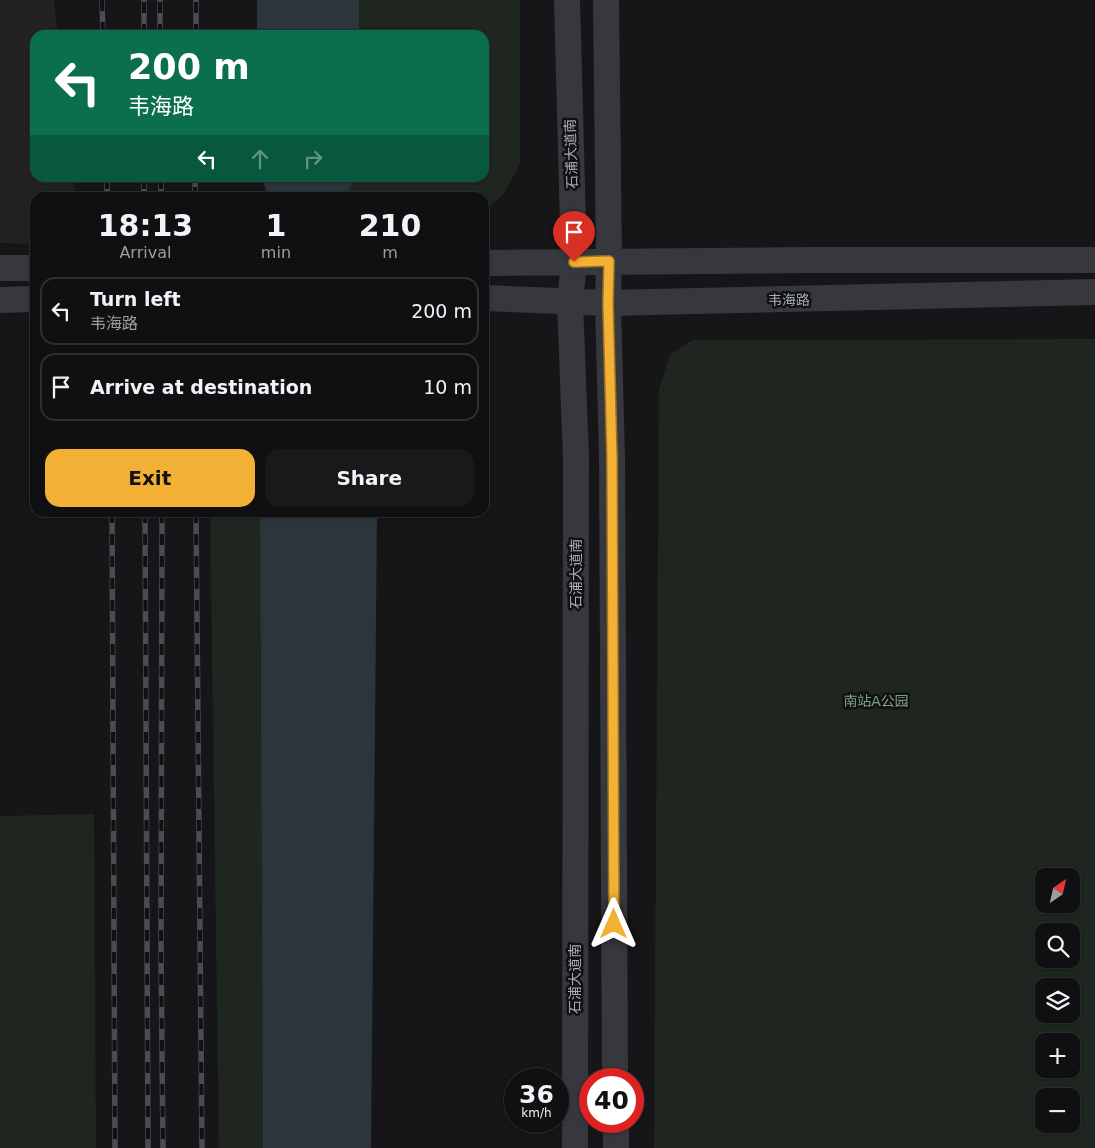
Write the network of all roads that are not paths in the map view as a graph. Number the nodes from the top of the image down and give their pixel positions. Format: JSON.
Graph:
{"nodes":[{"id":1,"x":567,"y":0,"type":"edge"},
{"id":2,"x":606,"y":0,"type":"edge"},
{"id":3,"x":568,"y":55,"type":"junction"},
{"id":4,"x":607,"y":57,"type":"junction"},
{"id":5,"x":1095,"y":260,"type":"edge"},
{"id":6,"x":609,"y":261,"type":"junction"},
{"id":7,"x":574,"y":262,"type":"junction"},
{"id":8,"x":489,"y":263,"type":"edge"},
{"id":9,"x":0,"y":268,"type":"edge"},
{"id":10,"x":30,"y":268,"type":"edge"},
{"id":11,"x":1095,"y":292,"type":"edge"},
{"id":12,"x":489,"y":298,"type":"edge"},
{"id":13,"x":0,"y":300,"type":"edge"},
{"id":14,"x":30,"y":300,"type":"edge"},
{"id":15,"x":570,"y":302,"type":"junction"},
{"id":16,"x":608,"y":303,"type":"junction"},
{"id":17,"x":576,"y":458,"type":"junction"},
{"id":18,"x":612,"y":458,"type":"junction"},
{"id":19,"x":615,"y":1068,"type":"edge"},
{"id":20,"x":616,"y":1133,"type":"edge"},
{"id":21,"x":575,"y":1148,"type":"edge"},
{"id":22,"x":616,"y":1148,"type":"edge"}],
"edges":[{"from":1,"to":3,"type":"street","name":"石浦大道南"},
{"from":2,"to":4,"type":"street"},
{"from":3,"to":4,"type":"street"},
{"from":3,"to":7,"type":"street","name":"石浦大道南"},
{"from":4,"to":6,"type":"street"},
{"from":5,"to":6,"type":"street"},
{"from":6,"to":7,"type":"street"},
{"from":6,"to":16,"type":"street"},
{"from":7,"to":8,"type":"street"},
{"from":7,"to":15,"type":"street","name":"石浦大道南"},
{"from":9,"to":10,"type":"street"},
{"from":11,"to":16,"type":"street","name":"韦海路"},
{"from":12,"to":15,"type":"street","name":"韦海路"},
{"from":13,"to":14,"type":"street"},
{"from":15,"to":16,"type":"street","name":"韦海路"},
{"from":15,"to":17,"type":"street","name":"石浦大道南"},
{"from":16,"to":18,"type":"street"},
{"from":17,"to":18,"type":"street"},
{"from":17,"to":21,"type":"street","name":"石浦大道南"},
{"from":18,"to":19,"type":"street"},
{"from":20,"to":22,"type":"street"}]}
